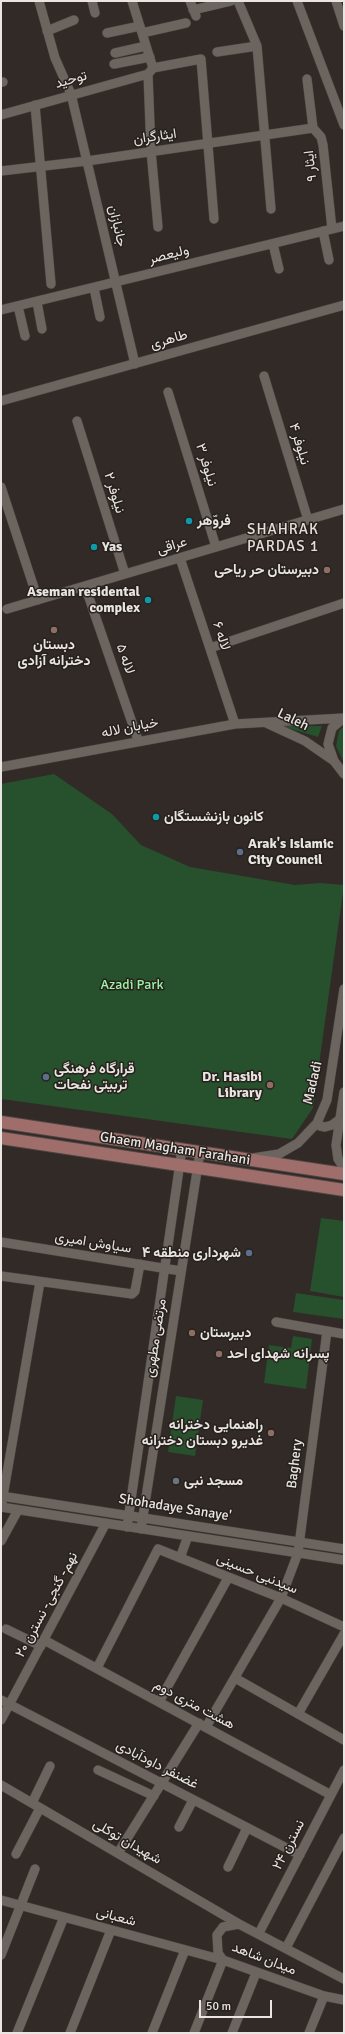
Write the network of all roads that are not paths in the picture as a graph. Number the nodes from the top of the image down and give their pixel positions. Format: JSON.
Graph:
{"nodes":[{"id":1,"x":39,"y":1,"type":"edge"},
{"id":2,"x":92,"y":1,"type":"edge"},
{"id":3,"x":132,"y":1,"type":"edge"},
{"id":4,"x":190,"y":1,"type":"edge"},
{"id":5,"x":231,"y":1,"type":"edge"},
{"id":6,"x":238,"y":1,"type":"edge"},
{"id":7,"x":297,"y":1,"type":"edge"},
{"id":8,"x":336,"y":1,"type":"edge"},
{"id":9,"x":95,"y":13,"type":"dead end"},
{"id":10,"x":74,"y":20,"type":"dead end"},
{"id":11,"x":186,"y":23,"type":"dead end"},
{"id":12,"x":344,"y":26,"type":"edge"},
{"id":13,"x":141,"y":29,"type":"junction"},
{"id":14,"x":47,"y":31,"type":"junction"},
{"id":15,"x":107,"y":33,"type":"dead end"},
{"id":16,"x":146,"y":46,"type":"junction"},
{"id":17,"x":257,"y":46,"type":"junction"},
{"id":18,"x":217,"y":52,"type":"dead end"},
{"id":19,"x":115,"y":53,"type":"dead end"},
{"id":20,"x":150,"y":57,"type":"junction"},
{"id":21,"x":114,"y":64,"type":"dead end"},
{"id":22,"x":151,"y":71,"type":"junction"},
{"id":23,"x":307,"y":78,"type":"dead end"},
{"id":24,"x":71,"y":94,"type":"junction"},
{"id":25,"x":35,"y":105,"type":"junction"},
{"id":26,"x":1,"y":115,"type":"edge"},
{"id":27,"x":344,"y":125,"type":"edge"},
{"id":28,"x":313,"y":128,"type":"junction"},
{"id":29,"x":265,"y":135,"type":"junction"},
{"id":30,"x":207,"y":143,"type":"junction"},
{"id":31,"x":150,"y":152,"type":"junction"},
{"id":32,"x":87,"y":161,"type":"junction"},
{"id":33,"x":40,"y":166,"type":"junction"},
{"id":34,"x":1,"y":171,"type":"edge"},
{"id":35,"x":271,"y":209,"type":"dead end"},
{"id":36,"x":214,"y":219,"type":"dead end"},
{"id":37,"x":344,"y":226,"type":"edge"},
{"id":38,"x":158,"y":227,"type":"dead end"},
{"id":39,"x":327,"y":230,"type":"junction"},
{"id":40,"x":273,"y":244,"type":"junction"},
{"id":41,"x":329,"y":260,"type":"dead end"},
{"id":42,"x":279,"y":269,"type":"dead end"},
{"id":43,"x":115,"y":282,"type":"junction"},
{"id":44,"x":51,"y":284,"type":"dead end"},
{"id":45,"x":94,"y":288,"type":"junction"},
{"id":46,"x":37,"y":302,"type":"junction"},
{"id":47,"x":344,"y":305,"type":"edge"},
{"id":48,"x":18,"y":306,"type":"junction"},
{"id":49,"x":1,"y":310,"type":"edge"},
{"id":50,"x":100,"y":317,"type":"dead end"},
{"id":51,"x":42,"y":329,"type":"dead end"},
{"id":52,"x":24,"y":336,"type":"dead end"},
{"id":53,"x":135,"y":364,"type":"junction"},
{"id":54,"x":264,"y":376,"type":"dead end"},
{"id":55,"x":168,"y":392,"type":"dead end"},
{"id":56,"x":1,"y":401,"type":"edge"},
{"id":57,"x":77,"y":421,"type":"dead end"},
{"id":58,"x":1,"y":487,"type":"edge"},
{"id":59,"x":344,"y":509,"type":"edge"},
{"id":60,"x":308,"y":520,"type":"junction"},
{"id":61,"x":216,"y":547,"type":"junction"},
{"id":62,"x":180,"y":558,"type":"junction"},
{"id":63,"x":125,"y":574,"type":"junction"},
{"id":64,"x":85,"y":586,"type":"junction"},
{"id":65,"x":38,"y":600,"type":"junction"},
{"id":66,"x":344,"y":603,"type":"edge"},
{"id":67,"x":7,"y":609,"type":"dead end"},
{"id":68,"x":210,"y":648,"type":"junction"},
{"id":69,"x":344,"y":718,"type":"edge"},
{"id":70,"x":265,"y":722,"type":"junction"},
{"id":71,"x":235,"y":724,"type":"junction"},
{"id":72,"x":138,"y":740,"type":"junction"},
{"id":73,"x":334,"y":761,"type":"junction"},
{"id":74,"x":1,"y":767,"type":"edge"},
{"id":75,"x":343,"y":774,"type":"edge"},
{"id":76,"x":344,"y":989,"type":"edge"},
{"id":77,"x":344,"y":1092,"type":"edge"},
{"id":78,"x":340,"y":1119,"type":"junction"},
{"id":79,"x":1,"y":1122,"type":"edge"},
{"id":80,"x":317,"y":1123,"type":"junction"},
{"id":81,"x":1,"y":1138,"type":"edge"},
{"id":82,"x":182,"y":1149,"type":"junction"},
{"id":83,"x":200,"y":1152,"type":"junction"},
{"id":84,"x":245,"y":1159,"type":"junction"},
{"id":85,"x":180,"y":1165,"type":"junction"},
{"id":86,"x":197,"y":1168,"type":"junction"},
{"id":87,"x":344,"y":1168,"type":"edge"},
{"id":88,"x":344,"y":1174,"type":"edge"},
{"id":89,"x":344,"y":1190,"type":"edge"},
{"id":90,"x":1,"y":1242,"type":"edge"},
{"id":91,"x":140,"y":1264,"type":"junction"},
{"id":92,"x":165,"y":1268,"type":"junction"},
{"id":93,"x":181,"y":1271,"type":"junction"},
{"id":94,"x":1,"y":1276,"type":"edge"},
{"id":95,"x":40,"y":1282,"type":"junction"},
{"id":96,"x":276,"y":1322,"type":"dead end"},
{"id":97,"x":327,"y":1331,"type":"junction"},
{"id":98,"x":344,"y":1334,"type":"edge"},
{"id":99,"x":2,"y":1496,"type":"edge"},
{"id":100,"x":1,"y":1507,"type":"edge"},
{"id":101,"x":18,"y":1510,"type":"junction"},
{"id":102,"x":129,"y":1516,"type":"junction"},
{"id":103,"x":143,"y":1518,"type":"junction"},
{"id":104,"x":106,"y":1523,"type":"junction"},
{"id":105,"x":127,"y":1527,"type":"junction"},
{"id":106,"x":141,"y":1529,"type":"junction"},
{"id":107,"x":188,"y":1536,"type":"junction"},
{"id":108,"x":1,"y":1541,"type":"edge"},
{"id":109,"x":300,"y":1542,"type":"junction"},
{"id":110,"x":344,"y":1549,"type":"edge"},
{"id":111,"x":298,"y":1553,"type":"junction"},
{"id":112,"x":180,"y":1558,"type":"junction"},
{"id":113,"x":344,"y":1560,"type":"edge"},
{"id":114,"x":228,"y":1578,"type":"junction"},
{"id":115,"x":281,"y":1598,"type":"junction"},
{"id":116,"x":344,"y":1627,"type":"edge"},
{"id":117,"x":6,"y":1629,"type":"dead end"},
{"id":118,"x":344,"y":1634,"type":"edge"},
{"id":119,"x":42,"y":1643,"type":"junction"},
{"id":120,"x":97,"y":1668,"type":"junction"},
{"id":121,"x":235,"y":1678,"type":"junction"},
{"id":122,"x":5,"y":1702,"type":"edge"},
{"id":123,"x":159,"y":1702,"type":"junction"},
{"id":124,"x":298,"y":1714,"type":"junction"},
{"id":125,"x":1,"y":1720,"type":"edge"},
{"id":126,"x":202,"y":1725,"type":"junction"},
{"id":127,"x":344,"y":1740,"type":"edge"},
{"id":128,"x":50,"y":1766,"type":"dead end"},
{"id":129,"x":98,"y":1770,"type":"dead end"},
{"id":130,"x":344,"y":1770,"type":"edge"},
{"id":131,"x":162,"y":1784,"type":"junction"},
{"id":132,"x":1,"y":1785,"type":"edge"},
{"id":133,"x":331,"y":1794,"type":"junction"},
{"id":134,"x":154,"y":1796,"type":"junction"},
{"id":135,"x":193,"y":1800,"type":"junction"},
{"id":136,"x":36,"y":1805,"type":"junction"},
{"id":137,"x":179,"y":1827,"type":"dead end"},
{"id":138,"x":247,"y":1828,"type":"junction"},
{"id":139,"x":344,"y":1838,"type":"edge"},
{"id":140,"x":118,"y":1853,"type":"junction"},
{"id":141,"x":16,"y":1854,"type":"dead end"},
{"id":142,"x":300,"y":1855,"type":"junction"},
{"id":143,"x":228,"y":1867,"type":"dead end"},
{"id":144,"x":35,"y":1869,"type":"dead end"},
{"id":145,"x":1,"y":1900,"type":"edge"},
{"id":146,"x":21,"y":1906,"type":"junction"},
{"id":147,"x":64,"y":1917,"type":"junction"},
{"id":148,"x":239,"y":1924,"type":"junction"},
{"id":149,"x":111,"y":1930,"type":"junction"},
{"id":150,"x":259,"y":1933,"type":"junction"},
{"id":151,"x":286,"y":1948,"type":"junction"},
{"id":152,"x":185,"y":1950,"type":"junction"},
{"id":153,"x":1,"y":1955,"type":"edge"},
{"id":154,"x":223,"y":1960,"type":"junction"},
{"id":155,"x":256,"y":1973,"type":"junction"},
{"id":156,"x":344,"y":1979,"type":"edge"},
{"id":157,"x":324,"y":1996,"type":"junction"},
{"id":158,"x":344,"y":2000,"type":"edge"},
{"id":159,"x":17,"y":2033,"type":"edge"},
{"id":160,"x":70,"y":2033,"type":"edge"},
{"id":161,"x":152,"y":2033,"type":"edge"},
{"id":162,"x":194,"y":2033,"type":"edge"},
{"id":163,"x":232,"y":2033,"type":"edge"},
{"id":164,"x":309,"y":2033,"type":"edge"}],
"edges":[{"from":1,"to":14,"type":"street","name":"جانبازان"},
{"from":2,"to":9,"type":"street"},
{"from":3,"to":13,"type":"street"},
{"from":4,"to":5,"type":"street"},
{"from":6,"to":17,"type":"street"},
{"from":7,"to":27,"type":"street"},
{"from":8,"to":12,"type":"street"},
{"from":10,"to":14,"type":"street"},
{"from":11,"to":13,"type":"street"},
{"from":13,"to":15,"type":"street"},
{"from":13,"to":16,"type":"street"},
{"from":14,"to":24,"type":"street","name":"جانبازان"},
{"from":16,"to":19,"type":"street"},
{"from":16,"to":20,"type":"street"},
{"from":17,"to":18,"type":"street"},
{"from":17,"to":29,"type":"street"},
{"from":20,"to":21,"type":"street"},
{"from":20,"to":22,"type":"street"},
{"from":22,"to":24,"type":"street","name":"توحید"},
{"from":22,"to":30,"type":"street","name":"توحید"},
{"from":22,"to":31,"type":"street"},
{"from":23,"to":28,"type":"street","name":"ایثار ۹"},
{"from":24,"to":25,"type":"street","name":"توحید"},
{"from":24,"to":32,"type":"street","name":"جانبازان"},
{"from":25,"to":26,"type":"street","name":"توحید"},
{"from":25,"to":33,"type":"street"},
{"from":28,"to":29,"type":"street","name":"ایثارگران"},
{"from":28,"to":39,"type":"street","name":"ایثار ۹"},
{"from":29,"to":30,"type":"street","name":"ایثارگران"},
{"from":29,"to":35,"type":"street"},
{"from":30,"to":31,"type":"street","name":"ایثارگران"},
{"from":30,"to":36,"type":"street"},
{"from":31,"to":32,"type":"street","name":"ایثارگران"},
{"from":31,"to":38,"type":"street"},
{"from":32,"to":33,"type":"street","name":"ایثارگران"},
{"from":32,"to":43,"type":"street","name":"جانبازان"},
{"from":33,"to":34,"type":"street","name":"ایثارگران"},
{"from":33,"to":44,"type":"street"},
{"from":37,"to":39,"type":"street","name":"ولیعصر"},
{"from":39,"to":40,"type":"street","name":"ولیعصر"},
{"from":39,"to":41,"type":"street","name":"ایثار ۹"},
{"from":40,"to":42,"type":"street"},
{"from":40,"to":43,"type":"street","name":"ولیعصر"},
{"from":43,"to":45,"type":"street","name":"ولیعصر"},
{"from":43,"to":53,"type":"street","name":"جانبازان"},
{"from":45,"to":46,"type":"street","name":"ولیعصر"},
{"from":45,"to":50,"type":"street"},
{"from":46,"to":48,"type":"street","name":"ولیعصر"},
{"from":46,"to":51,"type":"street"},
{"from":47,"to":53,"type":"street","name":"طاهری"},
{"from":48,"to":49,"type":"street","name":"ولیعصر"},
{"from":48,"to":52,"type":"street"},
{"from":53,"to":56,"type":"street","name":"طاهری"},
{"from":54,"to":60,"type":"street","name":"نیلوفر ۴"},
{"from":55,"to":61,"type":"street","name":"نیلوفر ۳"},
{"from":57,"to":63,"type":"street","name":"نیلوفر ۲"},
{"from":58,"to":65,"type":"street"},
{"from":59,"to":60,"type":"street","name":"عراقی"},
{"from":60,"to":61,"type":"street","name":"عراقی"},
{"from":61,"to":62,"type":"street","name":"عراقی"},
{"from":62,"to":63,"type":"street","name":"عراقی"},
{"from":62,"to":68,"type":"street","name":"لاله ۶"},
{"from":63,"to":64,"type":"street","name":"عراقی"},
{"from":64,"to":65,"type":"street","name":"عراقی"},
{"from":64,"to":72,"type":"street","name":"لاله ۵"},
{"from":65,"to":67,"type":"street","name":"عراقی"},
{"from":66,"to":68,"type":"street"},
{"from":68,"to":71,"type":"street","name":"لاله ۶"},
{"from":69,"to":70,"type":"street","name":"Laleh"},
{"from":69,"to":73,"type":"street"},
{"from":70,"to":71,"type":"street","name":"خیابان لاله"},
{"from":70,"to":73,"type":"street","name":"Laleh"},
{"from":71,"to":72,"type":"street","name":"خیابان لاله"},
{"from":72,"to":74,"type":"street","name":"خیابان لاله"},
{"from":73,"to":75,"type":"street"},
{"from":76,"to":80,"type":"street","name":"Madadi"},
{"from":77,"to":78,"type":"street"},
{"from":78,"to":80,"type":"street"},
{"from":78,"to":87,"type":"street"},
{"from":79,"to":82,"type":"main road","name":"Ghaem Magham Farahani"},
{"from":80,"to":84,"type":"street","name":"Madadi"},
{"from":81,"to":85,"type":"main road","name":"Ghaem Magham Farahani"},
{"from":82,"to":83,"type":"main road","name":"Ghaem Magham Farahani"},
{"from":82,"to":85,"type":"street","name":"مرتضی مطهری"},
{"from":83,"to":84,"type":"main road","name":"Ghaem Magham Farahani"},
{"from":83,"to":86,"type":"street","name":"مرتضی مطهری"},
{"from":84,"to":88,"type":"main road","name":"Ghaem Magham Farahani"},
{"from":85,"to":86,"type":"main road","name":"Ghaem Magham Farahani"},
{"from":85,"to":92,"type":"street","name":"مرتضی مطهری"},
{"from":86,"to":89,"type":"main road","name":"Ghaem Magham Farahani"},
{"from":86,"to":93,"type":"street","name":"مرتضی مطهری"},
{"from":90,"to":91,"type":"street","name":"سیاوش امیری"},
{"from":91,"to":92,"type":"street","name":"سیاوش امیری"},
{"from":91,"to":95,"type":"street"},
{"from":92,"to":93,"type":"street","name":"سیاوش امیری"},
{"from":92,"to":102,"type":"street","name":"مرتضی مطهری"},
{"from":93,"to":103,"type":"street","name":"مرتضی مطهری"},
{"from":94,"to":95,"type":"street"},
{"from":95,"to":99,"type":"street"},
{"from":96,"to":97,"type":"street"},
{"from":97,"to":98,"type":"street"},
{"from":97,"to":109,"type":"street","name":"Baghery"},
{"from":99,"to":100,"type":"street"},
{"from":99,"to":102,"type":"street","name":"Shohadaye Sanaye'"},
{"from":100,"to":101,"type":"street","name":"Shohadaye Sanaye'"},
{"from":101,"to":104,"type":"street","name":"Shohadaye Sanaye'"},
{"from":101,"to":108,"type":"street"},
{"from":102,"to":103,"type":"street","name":"Shohadaye Sanaye'"},
{"from":102,"to":105,"type":"street","name":"مرتضی مطهری"},
{"from":103,"to":106,"type":"street","name":"مرتضی مطهری"},
{"from":103,"to":109,"type":"street","name":"Shohadaye Sanaye'"},
{"from":104,"to":105,"type":"street","name":"Shohadaye Sanaye'"},
{"from":104,"to":119,"type":"street","name":"نهم- گنجی- نسترن ۲۰"},
{"from":105,"to":106,"type":"street","name":"Shohadaye Sanaye'"},
{"from":106,"to":107,"type":"street","name":"Shohadaye Sanaye'"},
{"from":107,"to":111,"type":"street","name":"Shohadaye Sanaye'"},
{"from":107,"to":112,"type":"street"},
{"from":109,"to":110,"type":"street","name":"Shohadaye Sanaye'"},
{"from":109,"to":111,"type":"street","name":"Baghery"},
{"from":111,"to":113,"type":"street","name":"Shohadaye Sanaye'"},
{"from":111,"to":115,"type":"street","name":"Baghery"},
{"from":112,"to":114,"type":"street","name":"سیدنبی حسینی"},
{"from":112,"to":120,"type":"street","name":"سیدنبی حسینی"},
{"from":114,"to":115,"type":"street","name":"سیدنبی حسینی"},
{"from":114,"to":123,"type":"street"},
{"from":115,"to":116,"type":"street","name":"سیدنبی حسینی"},
{"from":115,"to":121,"type":"street","name":"Baghery"},
{"from":117,"to":119,"type":"street","name":"هشت متری دوم"},
{"from":118,"to":124,"type":"street"},
{"from":119,"to":120,"type":"street","name":"هشت متری دوم"},
{"from":119,"to":122,"type":"street","name":"نهم- گنجی- نسترن ۲۰"},
{"from":120,"to":123,"type":"street","name":"هشت متری دوم"},
{"from":121,"to":124,"type":"street"},
{"from":121,"to":126,"type":"street","name":"Baghery"},
{"from":122,"to":125,"type":"street","name":"نهم- گنجی- نسترن ۲۰"},
{"from":122,"to":131,"type":"street","name":"غضنفر داودآبادی"},
{"from":123,"to":126,"type":"street","name":"هشت متری دوم"},
{"from":124,"to":127,"type":"street"},
{"from":126,"to":131,"type":"street","name":"Baghery"},
{"from":126,"to":133,"type":"street","name":"هشت متری دوم"},
{"from":128,"to":136,"type":"street"},
{"from":129,"to":134,"type":"street"},
{"from":130,"to":133,"type":"street","name":"نسترن ۲۴"},
{"from":131,"to":134,"type":"street","name":"Baghery"},
{"from":131,"to":135,"type":"street","name":"غضنفر داودآبادی"},
{"from":132,"to":136,"type":"street","name":"شهیدان توکلی"},
{"from":133,"to":142,"type":"street","name":"نسترن ۲۴"},
{"from":134,"to":140,"type":"street","name":"Baghery"},
{"from":135,"to":137,"type":"street"},
{"from":135,"to":138,"type":"street","name":"غضنفر داودآبادی"},
{"from":136,"to":140,"type":"street","name":"شهیدان توکلی"},
{"from":136,"to":141,"type":"street"},
{"from":138,"to":142,"type":"street","name":"غضنفر داودآبادی"},
{"from":138,"to":143,"type":"street"},
{"from":139,"to":151,"type":"street"},
{"from":140,"to":148,"type":"street","name":"شهیدان توکلی"},
{"from":142,"to":150,"type":"street","name":"نسترن ۲۴"},
{"from":144,"to":146,"type":"street"},
{"from":145,"to":146,"type":"street","name":"شعبانی"},
{"from":146,"to":147,"type":"street","name":"شعبانی"},
{"from":146,"to":153,"type":"street"},
{"from":147,"to":149,"type":"street","name":"شعبانی"},
{"from":147,"to":159,"type":"street"},
{"from":148,"to":150,"type":"street","name":"میدان شاهد"},
{"from":148,"to":154,"type":"street","name":"میدان شاهد"},
{"from":149,"to":152,"type":"street","name":"شعبانی"},
{"from":149,"to":160,"type":"street"},
{"from":150,"to":151,"type":"street","name":"میدان شاهد"},
{"from":151,"to":156,"type":"street","name":"میدان شاهد"},
{"from":152,"to":154,"type":"street","name":"شعبانی"},
{"from":152,"to":161,"type":"street"},
{"from":154,"to":155,"type":"street","name":"میدان شاهد"},
{"from":154,"to":162,"type":"street"},
{"from":155,"to":157,"type":"street","name":"میدان شاهد"},
{"from":155,"to":163,"type":"street"},
{"from":157,"to":158,"type":"street","name":"میدان شاهد"},
{"from":157,"to":164,"type":"street"}]}
